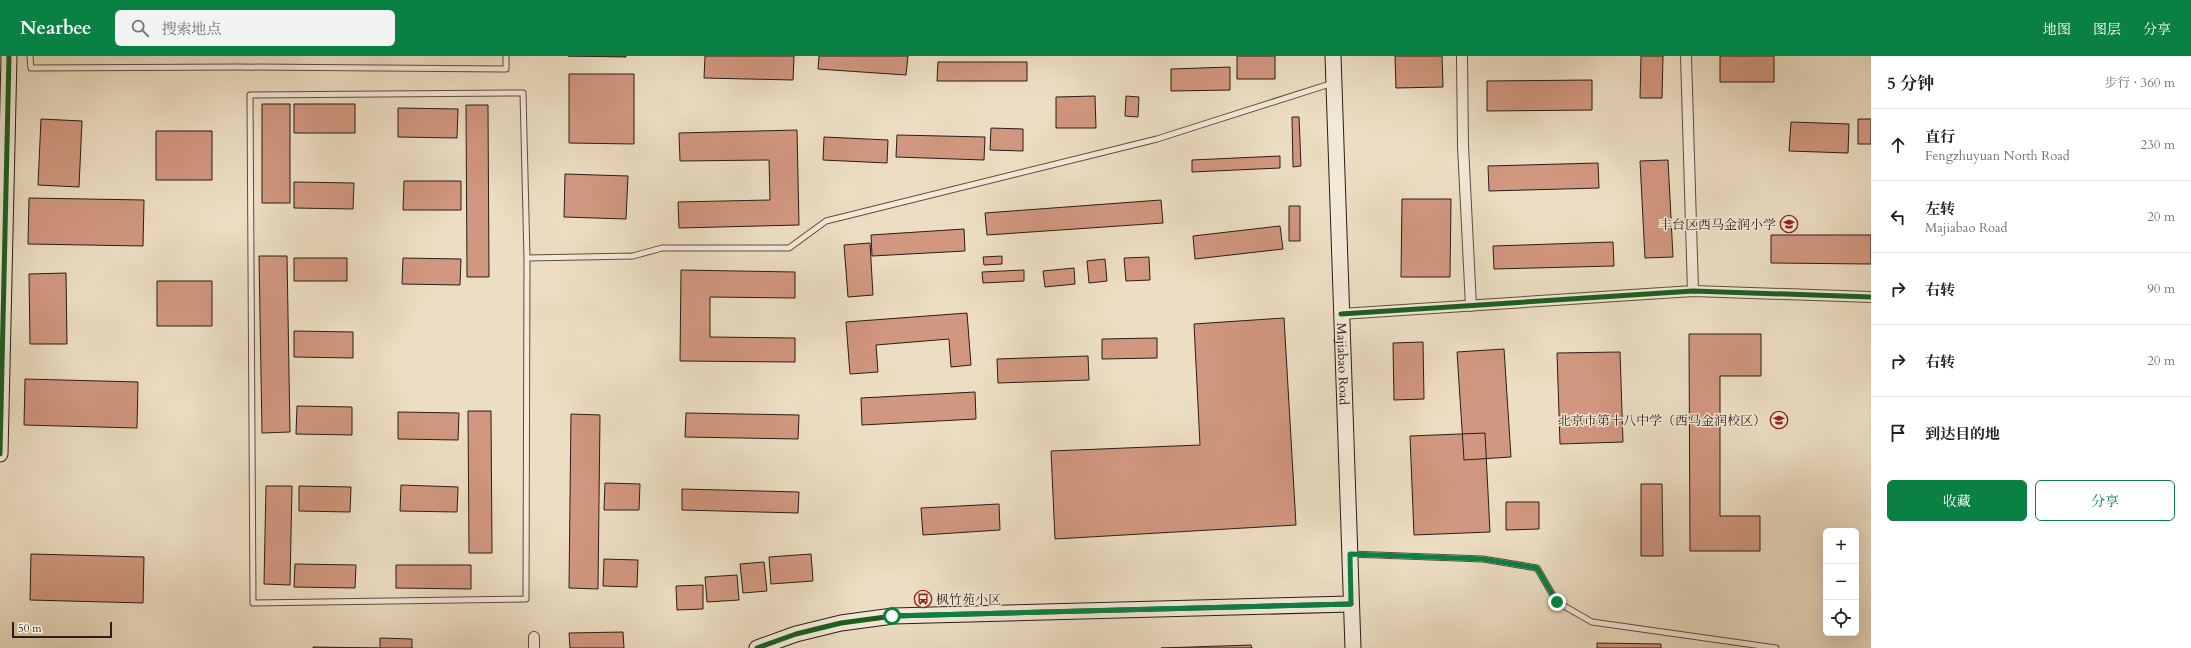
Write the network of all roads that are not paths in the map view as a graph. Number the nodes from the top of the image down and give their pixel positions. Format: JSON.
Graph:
{"nodes":[{"id":1,"x":9,"y":56,"type":"edge"},
{"id":2,"x":30,"y":56,"type":"edge"},
{"id":3,"x":506,"y":56,"type":"edge"},
{"id":4,"x":1333,"y":56,"type":"edge"},
{"id":5,"x":1462,"y":56,"type":"edge"},
{"id":6,"x":1686,"y":56,"type":"edge"},
{"id":7,"x":1334,"y":82,"type":"junction"},
{"id":8,"x":527,"y":258,"type":"junction"},
{"id":9,"x":1693,"y":291,"type":"junction"},
{"id":10,"x":1871,"y":297,"type":"edge"},
{"id":11,"x":1471,"y":306,"type":"junction"},
{"id":12,"x":1340,"y":314,"type":"junction"},
{"id":13,"x":0,"y":454,"type":"edge"},
{"id":14,"x":1350,"y":554,"type":"junction"},
{"id":15,"x":1351,"y":604,"type":"junction"},
{"id":16,"x":534,"y":637,"type":"dead end"},
{"id":17,"x":534,"y":648,"type":"edge"},
{"id":18,"x":757,"y":648,"type":"edge"},
{"id":19,"x":1353,"y":648,"type":"edge"},
{"id":20,"x":1776,"y":648,"type":"edge"}],
"edges":[{"from":1,"to":13,"type":"street"},
{"from":2,"to":3,"type":"lane"},
{"from":4,"to":7,"type":"street","name":"Majiabao Road"},
{"from":5,"to":11,"type":"street"},
{"from":6,"to":9,"type":"street"},
{"from":7,"to":8,"type":"lane"},
{"from":7,"to":12,"type":"street","name":"Majiabao Road"},
{"from":8,"to":8,"type":"lane"},
{"from":9,"to":10,"type":"street"},
{"from":9,"to":11,"type":"street"},
{"from":11,"to":12,"type":"street"},
{"from":12,"to":14,"type":"street","name":"Majiabao Road"},
{"from":14,"to":15,"type":"street","name":"Majiabao Road"},
{"from":14,"to":20,"type":"lane"},
{"from":15,"to":18,"type":"street"},
{"from":15,"to":19,"type":"street","name":"Majiabao Road"},
{"from":16,"to":17,"type":"street"}]}
